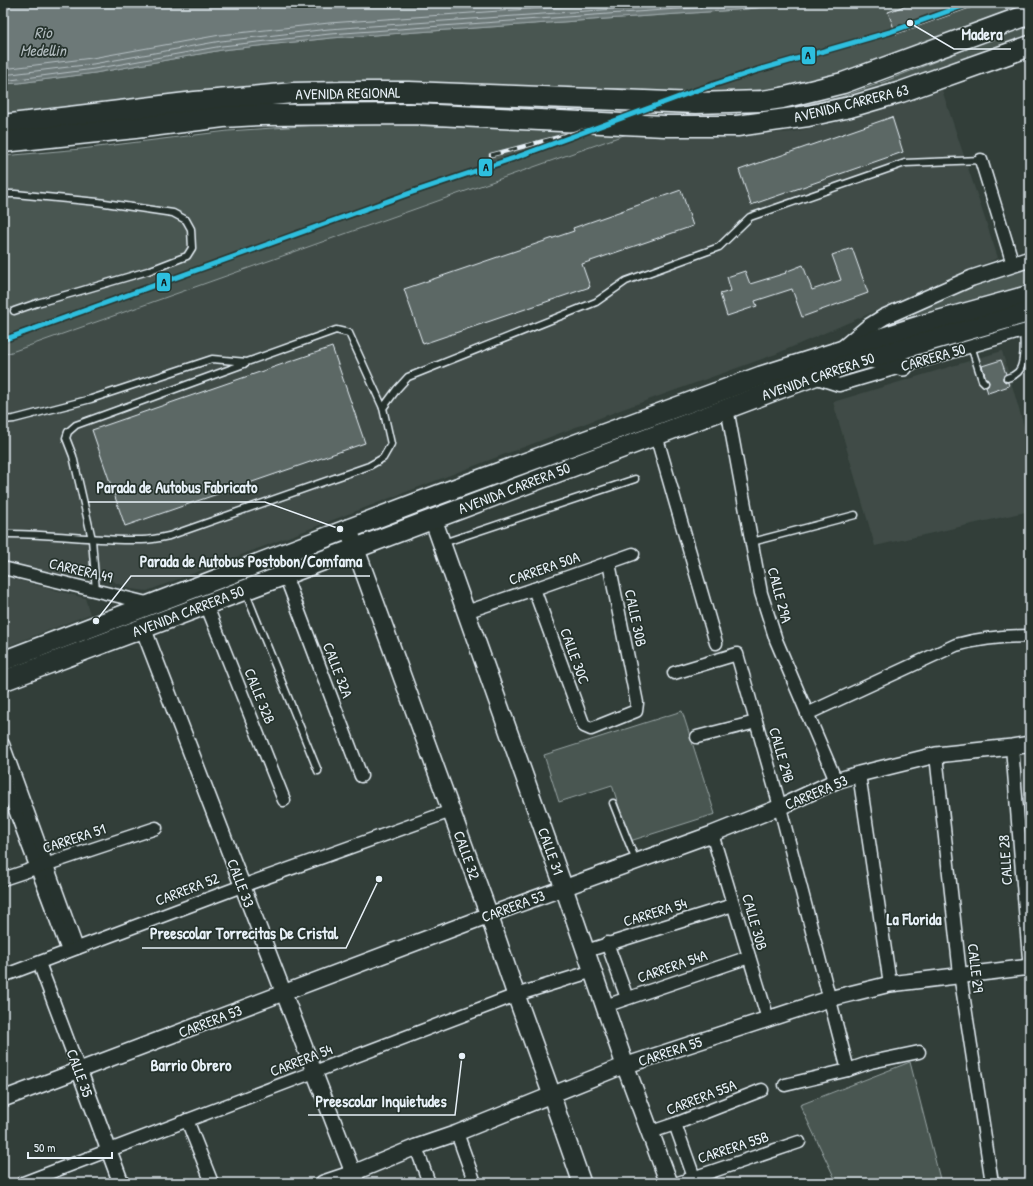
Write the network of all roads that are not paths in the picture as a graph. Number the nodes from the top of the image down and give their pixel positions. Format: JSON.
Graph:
{"nodes":[{"id":1,"x":1030,"y":14,"type":"edge"},
{"id":2,"x":1030,"y":46,"type":"edge"},
{"id":3,"x":696,"y":104,"type":"joint"},
{"id":4,"x":3,"y":125,"type":"edge"},
{"id":5,"x":665,"y":126,"type":"joint"},
{"id":6,"x":3,"y":142,"type":"edge"},
{"id":7,"x":981,"y":160,"type":"joint"},
{"id":8,"x":3,"y":194,"type":"edge"},
{"id":9,"x":1030,"y":259,"type":"edge"},
{"id":10,"x":1013,"y":264,"type":"junction"},
{"id":11,"x":1030,"y":295,"type":"edge"},
{"id":12,"x":14,"y":311,"type":"dead end"},
{"id":13,"x":1030,"y":312,"type":"edge"},
{"id":14,"x":1026,"y":330,"type":"edge"},
{"id":15,"x":971,"y":346,"type":"junction"},
{"id":16,"x":843,"y":358,"type":"junction"},
{"id":17,"x":871,"y":358,"type":"junction"},
{"id":18,"x":247,"y":362,"type":"junction"},
{"id":19,"x":903,"y":366,"type":"junction"},
{"id":20,"x":812,"y":377,"type":"junction"},
{"id":21,"x":1007,"y":378,"type":"dead end"},
{"id":22,"x":985,"y":383,"type":"dead end"},
{"id":23,"x":383,"y":408,"type":"junction"},
{"id":24,"x":727,"y":408,"type":"junction"},
{"id":25,"x":3,"y":420,"type":"edge"},
{"id":26,"x":656,"y":435,"type":"junction"},
{"id":27,"x":635,"y":479,"type":"dead end"},
{"id":28,"x":854,"y":515,"type":"dead end"},
{"id":29,"x":432,"y":519,"type":"junction"},
{"id":30,"x":348,"y":528,"type":"junction"},
{"id":31,"x":3,"y":534,"type":"edge"},
{"id":32,"x":92,"y":538,"type":"junction"},
{"id":33,"x":752,"y":542,"type":"junction"},
{"id":34,"x":442,"y":544,"type":"junction"},
{"id":35,"x":355,"y":548,"type":"junction"},
{"id":36,"x":633,"y":554,"type":"dead end"},
{"id":37,"x":608,"y":563,"type":"junction"},
{"id":38,"x":3,"y":568,"type":"edge"},
{"id":39,"x":285,"y":575,"type":"junction"},
{"id":40,"x":534,"y":589,"type":"junction"},
{"id":41,"x":244,"y":590,"type":"junction"},
{"id":42,"x":96,"y":591,"type":"junction"},
{"id":43,"x":151,"y":604,"type":"junction"},
{"id":44,"x":206,"y":604,"type":"junction"},
{"id":45,"x":466,"y":612,"type":"junction"},
{"id":46,"x":143,"y":628,"type":"junction"},
{"id":47,"x":1030,"y":636,"type":"edge"},
{"id":48,"x":716,"y":643,"type":"dead end"},
{"id":49,"x":3,"y":661,"type":"edge"},
{"id":50,"x":674,"y":673,"type":"dead end"},
{"id":51,"x":3,"y":680,"type":"edge"},
{"id":52,"x":807,"y":714,"type":"junction"},
{"id":53,"x":756,"y":722,"type":"junction"},
{"id":54,"x":591,"y":728,"type":"joint"},
{"id":55,"x":697,"y":737,"type":"dead end"},
{"id":56,"x":3,"y":744,"type":"edge"},
{"id":57,"x":1030,"y":744,"type":"edge"},
{"id":58,"x":1012,"y":747,"type":"junction"},
{"id":59,"x":936,"y":755,"type":"junction"},
{"id":60,"x":8,"y":771,"type":"edge"},
{"id":61,"x":318,"y":772,"type":"dead end"},
{"id":62,"x":859,"y":774,"type":"junction"},
{"id":63,"x":361,"y":776,"type":"dead end"},
{"id":64,"x":3,"y":778,"type":"edge"},
{"id":65,"x":836,"y":781,"type":"junction"},
{"id":66,"x":284,"y":800,"type":"dead end"},
{"id":67,"x":613,"y":803,"type":"dead end"},
{"id":68,"x":780,"y":807,"type":"junction"},
{"id":69,"x":451,"y":811,"type":"junction"},
{"id":70,"x":156,"y":828,"type":"dead end"},
{"id":71,"x":712,"y":834,"type":"junction"},
{"id":72,"x":636,"y":861,"type":"junction"},
{"id":73,"x":42,"y":865,"type":"junction"},
{"id":74,"x":3,"y":879,"type":"edge"},
{"id":75,"x":242,"y":886,"type":"junction"},
{"id":76,"x":564,"y":888,"type":"junction"},
{"id":77,"x":734,"y":905,"type":"junction"},
{"id":78,"x":489,"y":914,"type":"junction"},
{"id":79,"x":607,"y":943,"type":"junction"},
{"id":80,"x":73,"y":950,"type":"junction"},
{"id":81,"x":586,"y":951,"type":"junction"},
{"id":82,"x":749,"y":957,"type":"junction"},
{"id":83,"x":39,"y":963,"type":"junction"},
{"id":84,"x":1030,"y":968,"type":"edge"},
{"id":85,"x":593,"y":971,"type":"junction"},
{"id":86,"x":960,"y":974,"type":"junction"},
{"id":87,"x":3,"y":976,"type":"edge"},
{"id":88,"x":890,"y":984,"type":"junction"},
{"id":89,"x":283,"y":993,"type":"junction"},
{"id":90,"x":516,"y":995,"type":"junction"},
{"id":91,"x":627,"y":998,"type":"junction"},
{"id":92,"x":829,"y":999,"type":"junction"},
{"id":93,"x":605,"y":1006,"type":"junction"},
{"id":94,"x":768,"y":1019,"type":"junction"},
{"id":95,"x":919,"y":1052,"type":"dead end"},
{"id":96,"x":625,"y":1065,"type":"junction"},
{"id":97,"x":79,"y":1070,"type":"junction"},
{"id":98,"x":848,"y":1070,"type":"junction"},
{"id":99,"x":314,"y":1072,"type":"junction"},
{"id":100,"x":785,"y":1086,"type":"dead end"},
{"id":101,"x":762,"y":1090,"type":"dead end"},
{"id":102,"x":552,"y":1095,"type":"junction"},
{"id":103,"x":3,"y":1099,"type":"edge"},
{"id":104,"x":187,"y":1120,"type":"junction"},
{"id":105,"x":675,"y":1124,"type":"junction"},
{"id":106,"x":457,"y":1132,"type":"junction"},
{"id":107,"x":651,"y":1132,"type":"junction"},
{"id":108,"x":798,"y":1142,"type":"dead end"},
{"id":109,"x":416,"y":1147,"type":"junction"},
{"id":110,"x":109,"y":1151,"type":"junction"},
{"id":111,"x":355,"y":1178,"type":"edge"},
{"id":112,"x":695,"y":1180,"type":"edge"},
{"id":113,"x":23,"y":1183,"type":"edge"},
{"id":114,"x":121,"y":1183,"type":"edge"},
{"id":115,"x":212,"y":1183,"type":"edge"},
{"id":116,"x":324,"y":1183,"type":"edge"},
{"id":117,"x":429,"y":1183,"type":"edge"},
{"id":118,"x":475,"y":1183,"type":"edge"},
{"id":119,"x":582,"y":1183,"type":"edge"},
{"id":120,"x":669,"y":1183,"type":"edge"},
{"id":121,"x":678,"y":1183,"type":"edge"},
{"id":122,"x":992,"y":1183,"type":"edge"}],
"edges":[{"from":1,"to":3,"type":"highway","name":"AVENIDA CARRERA 63"},
{"from":2,"to":5,"type":"highway","name":"AVENIDA CARRERA 63"},
{"from":3,"to":4,"type":"highway","name":"AVENIDA REGIONAL"},
{"from":5,"to":6,"type":"highway","name":"AVENIDA REGIONAL"},
{"from":7,"to":10,"type":"street"},
{"from":7,"to":23,"type":"lane"},
{"from":8,"to":12,"type":"lane"},
{"from":9,"to":10,"type":"street"},
{"from":10,"to":16,"type":"street"},
{"from":11,"to":16,"type":"main road","name":"AVENIDA CARRERA 50"},
{"from":13,"to":17,"type":"main road","name":"AVENIDA CARRERA 50"},
{"from":14,"to":15,"type":"street","name":"CARRERA 50"},
{"from":14,"to":21,"type":"lane"},
{"from":15,"to":19,"type":"street","name":"CARRERA 50"},
{"from":15,"to":22,"type":"lane"},
{"from":16,"to":17,"type":"main road","name":"AVENIDA CARRERA 50"},
{"from":16,"to":20,"type":"main road","name":"AVENIDA CARRERA 50"},
{"from":16,"to":30,"type":"main road","name":"AVENIDA CARRERA 50"},
{"from":17,"to":19,"type":"main road"},
{"from":18,"to":23,"type":"lane"},
{"from":18,"to":25,"type":"lane"},
{"from":18,"to":32,"type":"lane"},
{"from":19,"to":20,"type":"street","name":"CARRERA 50"},
{"from":20,"to":24,"type":"main road","name":"AVENIDA CARRERA 50"},
{"from":23,"to":32,"type":"lane"},
{"from":24,"to":26,"type":"main road","name":"AVENIDA CARRERA 50"},
{"from":24,"to":33,"type":"street","name":"CALLE 29A"},
{"from":26,"to":29,"type":"main road","name":"AVENIDA CARRERA 50"},
{"from":26,"to":48,"type":"street"},
{"from":27,"to":34,"type":"lane"},
{"from":28,"to":33,"type":"lane"},
{"from":29,"to":34,"type":"main road","name":"CALLE 31"},
{"from":29,"to":35,"type":"main road","name":"AVENIDA CARRERA 50"},
{"from":30,"to":35,"type":"main road","name":"CALLE 32"},
{"from":30,"to":43,"type":"main road","name":"AVENIDA CARRERA 50"},
{"from":31,"to":32,"type":"lane"},
{"from":32,"to":42,"type":"lane"},
{"from":33,"to":52,"type":"street","name":"CALLE 29A"},
{"from":34,"to":45,"type":"main road","name":"CALLE 31"},
{"from":35,"to":39,"type":"main road","name":"AVENIDA CARRERA 50"},
{"from":35,"to":69,"type":"main road","name":"CALLE 32"},
{"from":36,"to":37,"type":"street","name":"CARRERA 50A"},
{"from":37,"to":40,"type":"street","name":"CARRERA 50A"},
{"from":37,"to":54,"type":"street","name":"CALLE 30B"},
{"from":38,"to":42,"type":"street","name":"CARRERA 49"},
{"from":39,"to":41,"type":"main road","name":"AVENIDA CARRERA 50"},
{"from":39,"to":63,"type":"street","name":"CALLE 32A"},
{"from":40,"to":45,"type":"street","name":"CARRERA 50A"},
{"from":40,"to":54,"type":"street","name":"CALLE 30C"},
{"from":41,"to":44,"type":"main road","name":"AVENIDA CARRERA 50"},
{"from":41,"to":61,"type":"lane"},
{"from":42,"to":43,"type":"street","name":"CARRERA 49"},
{"from":43,"to":49,"type":"main road","name":"AVENIDA CARRERA 50"},
{"from":44,"to":46,"type":"main road","name":"AVENIDA CARRERA 50"},
{"from":44,"to":66,"type":"street","name":"CALLE 32B"},
{"from":45,"to":76,"type":"main road","name":"CALLE 31"},
{"from":46,"to":51,"type":"main road","name":"AVENIDA CARRERA 50"},
{"from":46,"to":75,"type":"street","name":"CALLE 33"},
{"from":47,"to":52,"type":"street"},
{"from":50,"to":53,"type":"street","name":"CALLE 29B"},
{"from":52,"to":65,"type":"street","name":"CALLE 29A"},
{"from":53,"to":55,"type":"street"},
{"from":53,"to":68,"type":"street","name":"CALLE 29B"},
{"from":56,"to":60,"type":"street"},
{"from":57,"to":58,"type":"street","name":"CARRERA 53"},
{"from":58,"to":59,"type":"street","name":"CARRERA 53"},
{"from":58,"to":84,"type":"street","name":"CALLE 28"},
{"from":59,"to":62,"type":"street","name":"CARRERA 53"},
{"from":59,"to":86,"type":"street","name":"CALLE 29"},
{"from":60,"to":73,"type":"street"},
{"from":62,"to":65,"type":"street","name":"CARRERA 53"},
{"from":62,"to":88,"type":"street"},
{"from":64,"to":73,"type":"street"},
{"from":65,"to":68,"type":"street","name":"CARRERA 53"},
{"from":67,"to":72,"type":"lane"},
{"from":68,"to":71,"type":"street","name":"CARRERA 53"},
{"from":68,"to":92,"type":"street","name":"CALLE 29B"},
{"from":69,"to":75,"type":"street","name":"CARRERA 52"},
{"from":69,"to":78,"type":"main road","name":"CALLE 32"},
{"from":70,"to":73,"type":"street","name":"CARRERA 51"},
{"from":71,"to":72,"type":"street","name":"CARRERA 53"},
{"from":71,"to":77,"type":"street","name":"CALLE 30B"},
{"from":72,"to":76,"type":"street","name":"CARRERA 53"},
{"from":73,"to":74,"type":"street","name":"CARRERA 51"},
{"from":73,"to":80,"type":"street"},
{"from":75,"to":80,"type":"street","name":"CARRERA 52"},
{"from":75,"to":89,"type":"street","name":"CALLE 33"},
{"from":76,"to":78,"type":"street","name":"CARRERA 53"},
{"from":76,"to":81,"type":"main road","name":"CALLE 31"},
{"from":77,"to":79,"type":"street","name":"CARRERA 54"},
{"from":77,"to":82,"type":"street","name":"CALLE 30B"},
{"from":78,"to":89,"type":"street","name":"CARRERA 53"},
{"from":78,"to":90,"type":"main road","name":"CALLE 32"},
{"from":79,"to":81,"type":"street","name":"CARRERA 54"},
{"from":79,"to":91,"type":"street"},
{"from":80,"to":83,"type":"street","name":"CARRERA 52"},
{"from":81,"to":85,"type":"main road","name":"CALLE 31"},
{"from":82,"to":91,"type":"street","name":"CARRERA 54A"},
{"from":82,"to":94,"type":"street","name":"CALLE 30B"},
{"from":83,"to":87,"type":"street","name":"CARRERA 52"},
{"from":83,"to":97,"type":"street","name":"CALLE 35"},
{"from":84,"to":86,"type":"street","name":"CARRERA 55"},
{"from":85,"to":90,"type":"street","name":"CARRERA 54"},
{"from":85,"to":93,"type":"main road","name":"CALLE 31"},
{"from":86,"to":88,"type":"street","name":"CARRERA 55"},
{"from":86,"to":122,"type":"street","name":"CALLE 29"},
{"from":88,"to":92,"type":"street","name":"CARRERA 55"},
{"from":89,"to":97,"type":"street","name":"CARRERA 53"},
{"from":89,"to":99,"type":"street","name":"CALLE 33"},
{"from":90,"to":99,"type":"street","name":"CARRERA 54"},
{"from":90,"to":102,"type":"main road","name":"CALLE 32"},
{"from":91,"to":93,"type":"street","name":"CARRERA 54A"},
{"from":92,"to":94,"type":"street","name":"CARRERA 55"},
{"from":92,"to":98,"type":"street","name":"CALLE 29B"},
{"from":93,"to":96,"type":"main road","name":"CALLE 31"},
{"from":94,"to":96,"type":"street","name":"CARRERA 55"},
{"from":95,"to":98,"type":"street"},
{"from":96,"to":102,"type":"street","name":"CARRERA 55"},
{"from":96,"to":107,"type":"main road","name":"CALLE 31"},
{"from":97,"to":103,"type":"street","name":"CARRERA 53"},
{"from":97,"to":110,"type":"street","name":"CALLE 35"},
{"from":98,"to":100,"type":"street"},
{"from":99,"to":104,"type":"street","name":"CARRERA 54"},
{"from":99,"to":111,"type":"street","name":"CALLE 33"},
{"from":101,"to":105,"type":"street","name":"CARRERA 55A"},
{"from":102,"to":106,"type":"street","name":"CARRERA 55"},
{"from":102,"to":119,"type":"main road","name":"CALLE 32"},
{"from":104,"to":110,"type":"street","name":"CARRERA 54"},
{"from":104,"to":115,"type":"street"},
{"from":105,"to":107,"type":"street","name":"CARRERA 55A"},
{"from":105,"to":112,"type":"street"},
{"from":106,"to":109,"type":"street","name":"CARRERA 55"},
{"from":106,"to":118,"type":"street"},
{"from":107,"to":120,"type":"main road","name":"CALLE 31"},
{"from":108,"to":112,"type":"street","name":"CARRERA 55B"},
{"from":109,"to":111,"type":"street","name":"CARRERA 55"},
{"from":109,"to":117,"type":"street"},
{"from":110,"to":113,"type":"street","name":"CARRERA 54"},
{"from":110,"to":114,"type":"street","name":"CALLE 35"},
{"from":111,"to":116,"type":"street","name":"CARRERA 55"},
{"from":112,"to":121,"type":"street","name":"CARRERA 55B"}]}
